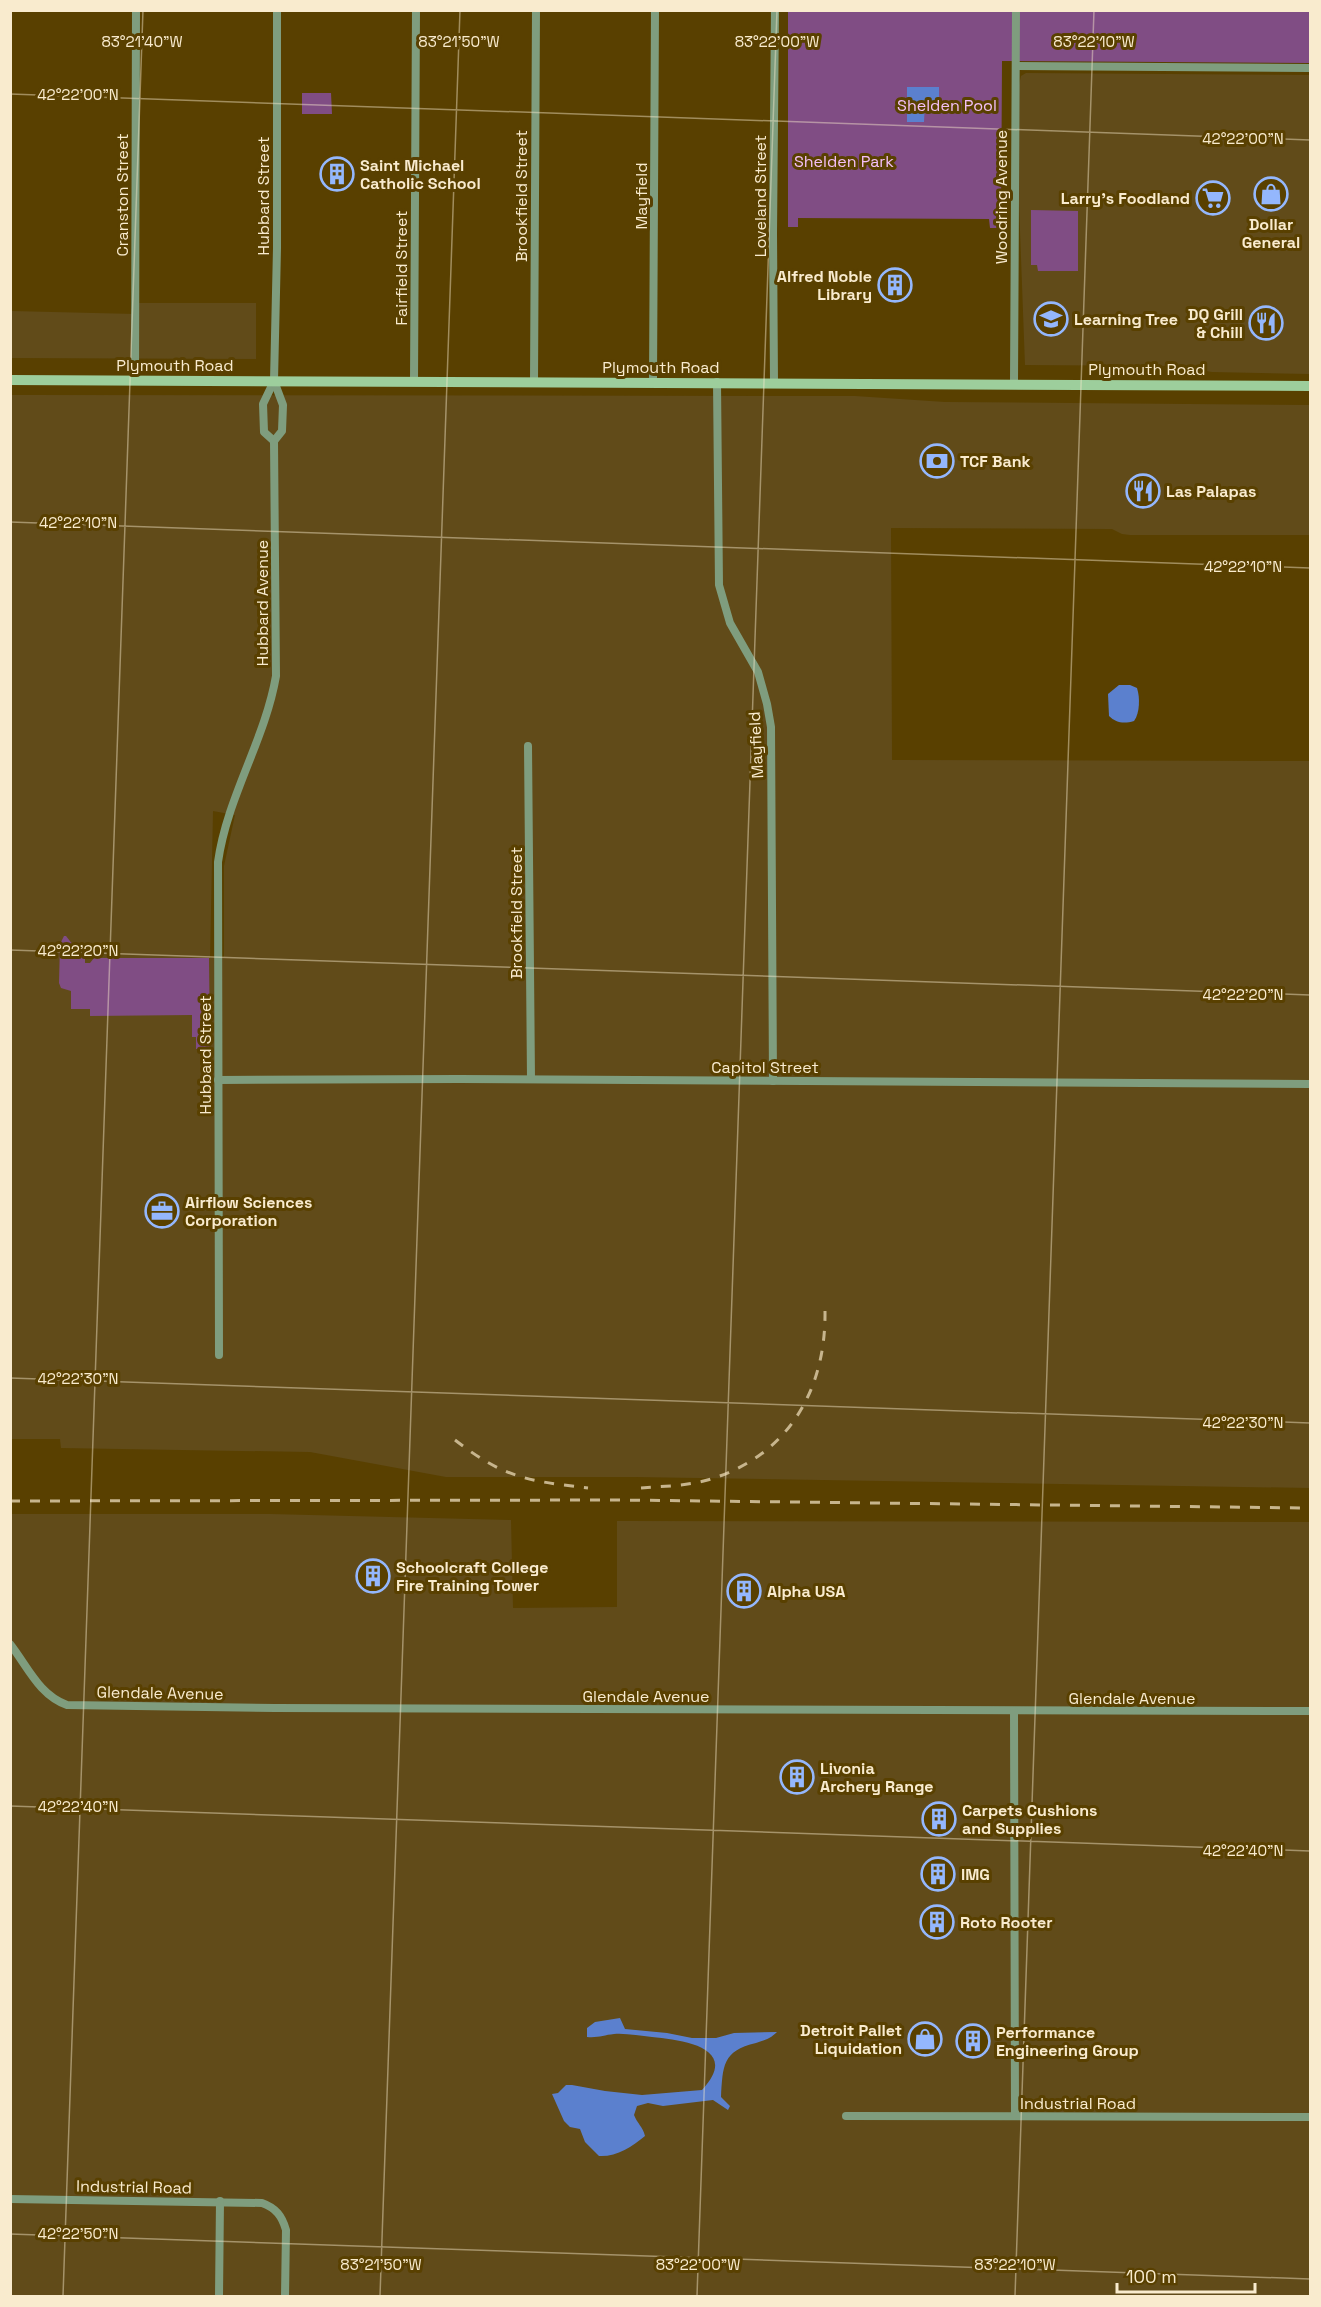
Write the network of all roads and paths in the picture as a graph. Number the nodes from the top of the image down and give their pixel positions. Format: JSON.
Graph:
{"nodes":[{"id":1,"x":136,"y":10,"type":"edge"},
{"id":2,"x":277,"y":10,"type":"edge"},
{"id":3,"x":416,"y":10,"type":"edge"},
{"id":4,"x":536,"y":10,"type":"edge"},
{"id":5,"x":655,"y":10,"type":"edge"},
{"id":6,"x":774,"y":10,"type":"edge"},
{"id":7,"x":1016,"y":10,"type":"edge"},
{"id":8,"x":1016,"y":66,"type":"junction"},
{"id":9,"x":1311,"y":68,"type":"edge"},
{"id":10,"x":10,"y":380,"type":"edge"},
{"id":11,"x":135,"y":380,"type":"junction"},
{"id":12,"x":274,"y":381,"type":"junction"},
{"id":13,"x":414,"y":381,"type":"junction"},
{"id":14,"x":534,"y":381,"type":"junction"},
{"id":15,"x":653,"y":382,"type":"junction"},
{"id":16,"x":717,"y":382,"type":"junction"},
{"id":17,"x":774,"y":382,"type":"junction"},
{"id":18,"x":1014,"y":383,"type":"junction"},
{"id":19,"x":1311,"y":386,"type":"edge"},
{"id":20,"x":274,"y":441,"type":"junction"},
{"id":21,"x":528,"y":746,"type":"dead end"},
{"id":22,"x":249,"y":761,"type":"joint"},
{"id":23,"x":531,"y":1079,"type":"junction"},
{"id":24,"x":218,"y":1080,"type":"junction"},
{"id":25,"x":773,"y":1081,"type":"junction"},
{"id":26,"x":1311,"y":1084,"type":"edge"},
{"id":27,"x":219,"y":1355,"type":"dead end"},
{"id":28,"x":10,"y":1644,"type":"edge"},
{"id":29,"x":1014,"y":1711,"type":"junction"},
{"id":30,"x":1311,"y":1711,"type":"edge"},
{"id":31,"x":846,"y":2116,"type":"dead end"},
{"id":32,"x":1015,"y":2116,"type":"junction"},
{"id":33,"x":1311,"y":2117,"type":"edge"},
{"id":34,"x":10,"y":2199,"type":"edge"},
{"id":35,"x":220,"y":2201,"type":"junction"},
{"id":36,"x":219,"y":2296,"type":"edge"},
{"id":37,"x":285,"y":2296,"type":"edge"}],
"edges":[{"from":1,"to":11,"type":"street","name":"Cranston Street"},
{"from":2,"to":12,"type":"street","name":"Hubbard Street"},
{"from":3,"to":13,"type":"street","name":"Fairfield Street"},
{"from":4,"to":14,"type":"street","name":"Brookfield Street"},
{"from":5,"to":15,"type":"street","name":"Mayfield"},
{"from":6,"to":17,"type":"street","name":"Loveland Street"},
{"from":7,"to":8,"type":"street","name":"Woodring Avenue"},
{"from":8,"to":9,"type":"street"},
{"from":8,"to":18,"type":"street","name":"Woodring Avenue"},
{"from":10,"to":11,"type":"main road","name":"Plymouth Road"},
{"from":11,"to":12,"type":"main road","name":"Plymouth Road"},
{"from":12,"to":13,"type":"main road","name":"Plymouth Road"},
{"from":12,"to":20,"type":"street","name":"Hubbard Avenue"},
{"from":12,"to":20,"type":"street","name":"Hubbard Avenue"},
{"from":13,"to":14,"type":"main road","name":"Plymouth Road"},
{"from":14,"to":15,"type":"main road","name":"Plymouth Road"},
{"from":15,"to":16,"type":"main road","name":"Plymouth Road"},
{"from":16,"to":17,"type":"main road","name":"Plymouth Road"},
{"from":16,"to":25,"type":"street","name":"Mayfield"},
{"from":17,"to":18,"type":"main road","name":"Plymouth Road"},
{"from":18,"to":19,"type":"main road","name":"Plymouth Road"},
{"from":20,"to":22,"type":"street","name":"Hubbard Avenue"},
{"from":21,"to":23,"type":"street","name":"Brookfield Street"},
{"from":22,"to":24,"type":"street","name":"Hubbard Street"},
{"from":23,"to":24,"type":"street","name":"Capitol Street"},
{"from":23,"to":25,"type":"street","name":"Capitol Street"},
{"from":24,"to":27,"type":"street","name":"Hubbard Street"},
{"from":25,"to":26,"type":"street","name":"Capitol Street"},
{"from":28,"to":29,"type":"street","name":"Glendale Avenue"},
{"from":29,"to":30,"type":"street","name":"Glendale Avenue"},
{"from":29,"to":32,"type":"street"},
{"from":31,"to":32,"type":"street","name":"Industrial Road"},
{"from":32,"to":33,"type":"street","name":"Industrial Road"},
{"from":34,"to":35,"type":"street","name":"Industrial Road"},
{"from":35,"to":36,"type":"street"},
{"from":35,"to":37,"type":"street","name":"Industrial Road"}]}
